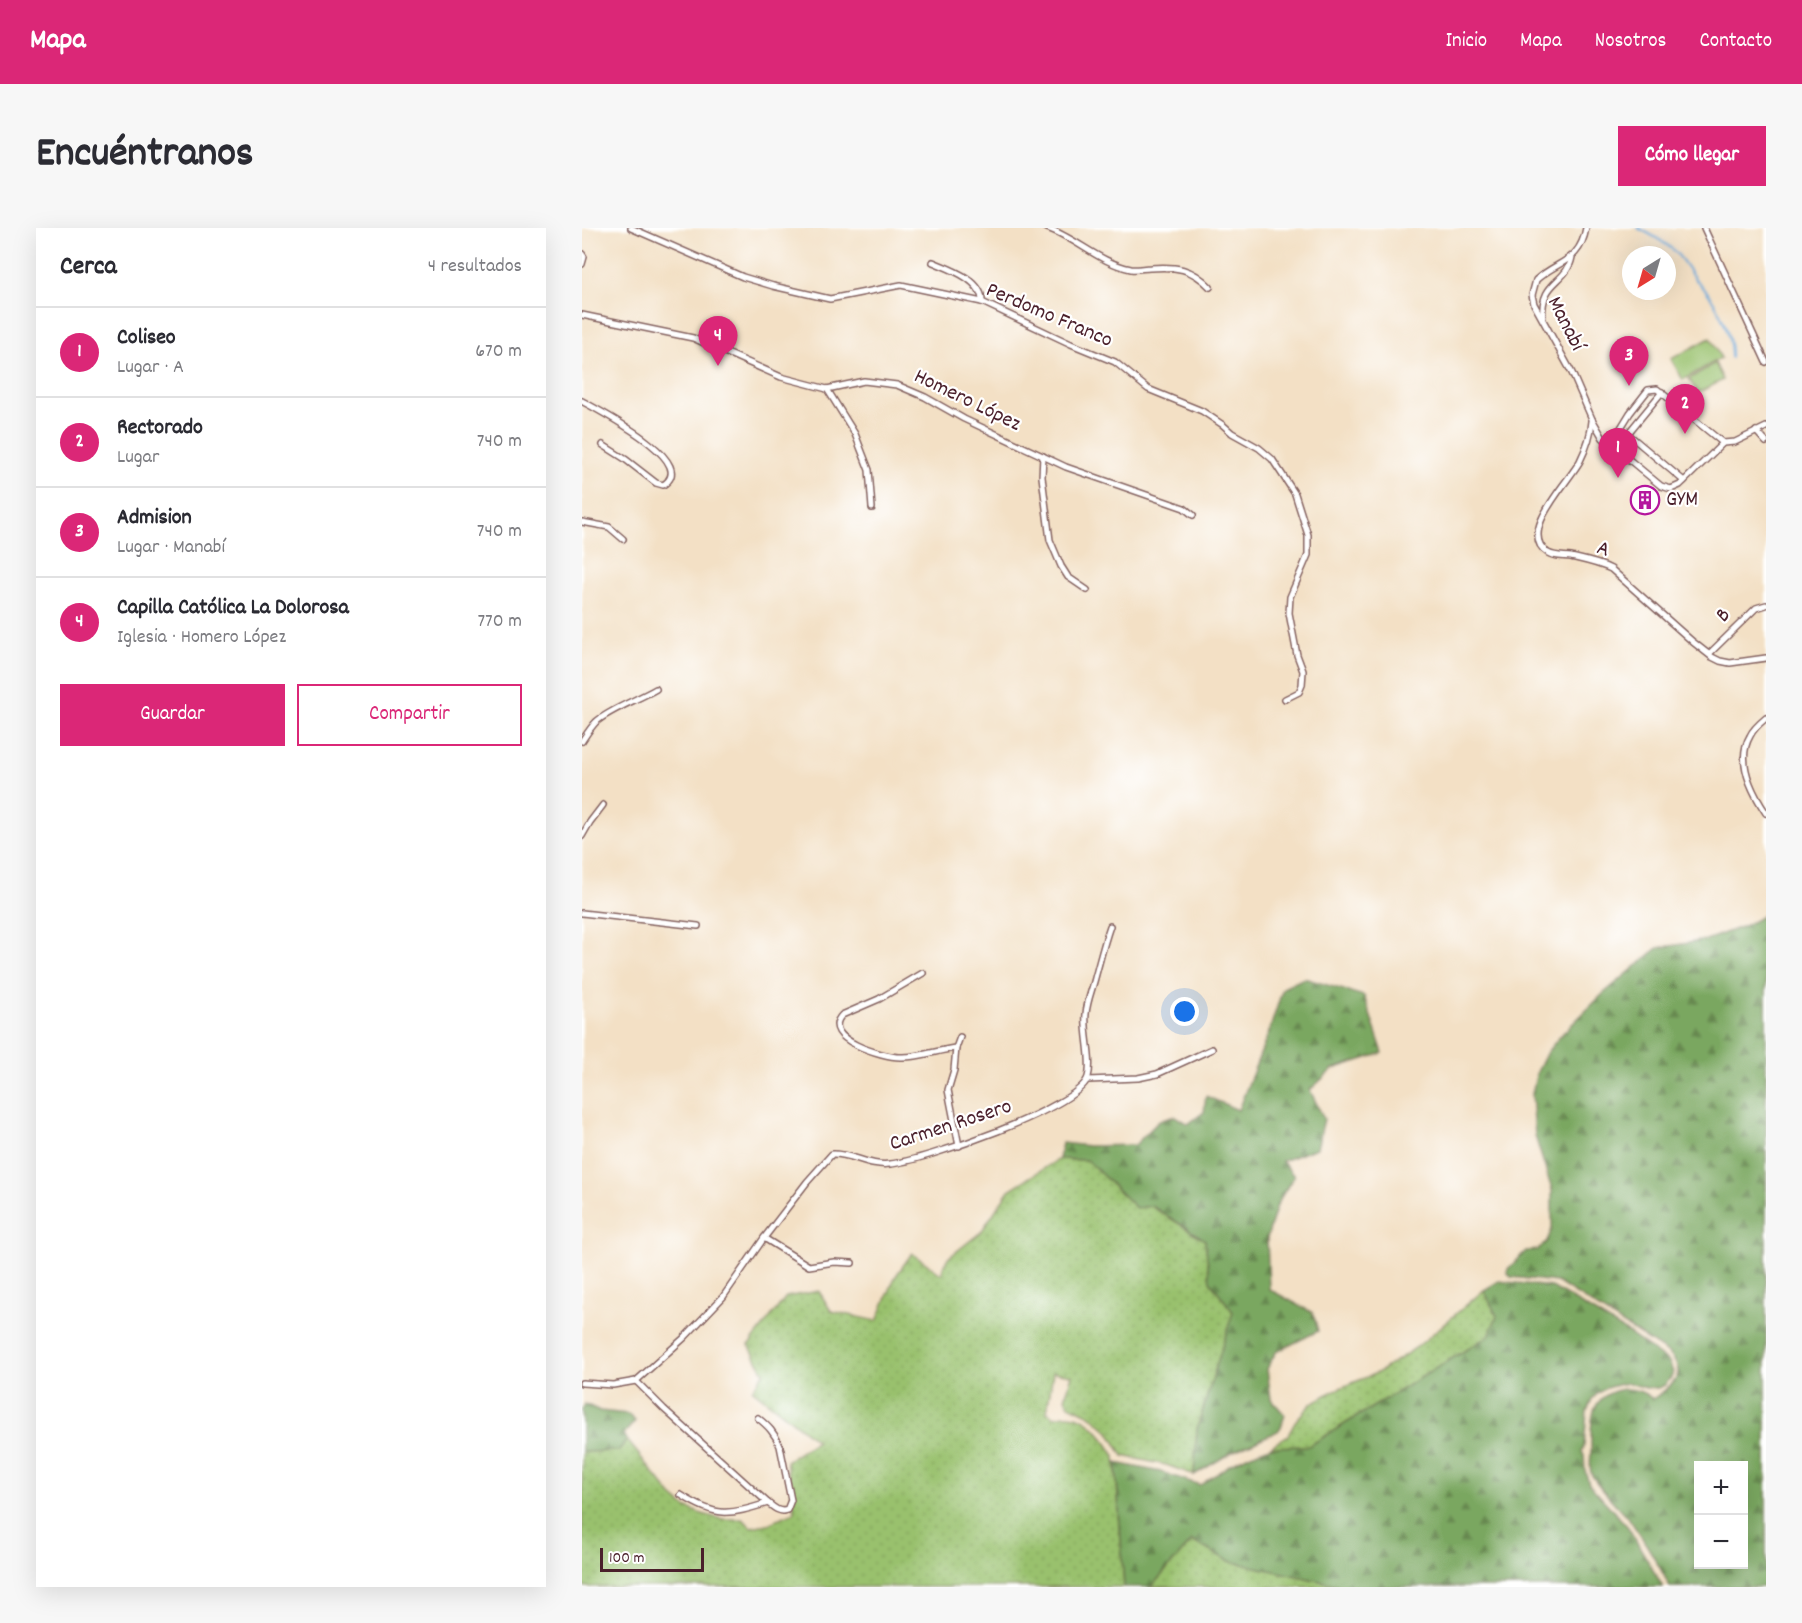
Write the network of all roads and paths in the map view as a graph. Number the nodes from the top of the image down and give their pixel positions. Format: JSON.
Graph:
{"nodes":[{"id":1,"x":631,"y":228,"type":"edge"},
{"id":2,"x":1586,"y":228,"type":"edge"},
{"id":3,"x":1704,"y":228,"type":"edge"},
{"id":4,"x":1051,"y":229,"type":"edge"},
{"id":5,"x":583,"y":254,"type":"edge"},
{"id":6,"x":1572,"y":257,"type":"junction"},
{"id":7,"x":933,"y":262,"type":"dead end"},
{"id":8,"x":582,"y":264,"type":"edge"},
{"id":9,"x":1210,"y":287,"type":"dead end"},
{"id":10,"x":982,"y":302,"type":"junction"},
{"id":11,"x":582,"y":315,"type":"edge"},
{"id":12,"x":1544,"y":321,"type":"junction"},
{"id":13,"x":1766,"y":362,"type":"edge"},
{"id":14,"x":827,"y":389,"type":"junction"},
{"id":15,"x":1662,"y":392,"type":"junction"},
{"id":16,"x":582,"y":401,"type":"edge"},
{"id":17,"x":1630,"y":413,"type":"junction"},
{"id":18,"x":1592,"y":419,"type":"junction"},
{"id":19,"x":1638,"y":421,"type":"junction"},
{"id":20,"x":1766,"y":427,"type":"edge"},
{"id":21,"x":1756,"y":431,"type":"junction"},
{"id":22,"x":1628,"y":434,"type":"junction"},
{"id":23,"x":1766,"y":442,"type":"edge"},
{"id":24,"x":1723,"y":443,"type":"junction"},
{"id":25,"x":603,"y":445,"type":"dead end"},
{"id":26,"x":1614,"y":446,"type":"junction"},
{"id":27,"x":1043,"y":456,"type":"junction"},
{"id":28,"x":1684,"y":481,"type":"junction"},
{"id":29,"x":872,"y":508,"type":"dead end"},
{"id":30,"x":1193,"y":514,"type":"dead end"},
{"id":31,"x":582,"y":522,"type":"edge"},
{"id":32,"x":623,"y":539,"type":"dead end"},
{"id":33,"x":1087,"y":590,"type":"dead end"},
{"id":34,"x":1766,"y":605,"type":"edge"},
{"id":35,"x":1709,"y":654,"type":"junction"},
{"id":36,"x":1766,"y":658,"type":"edge"},
{"id":37,"x":656,"y":689,"type":"dead end"},
{"id":38,"x":1285,"y":699,"type":"dead end"},
{"id":39,"x":1766,"y":718,"type":"edge"},
{"id":40,"x":582,"y":741,"type":"edge"},
{"id":41,"x":603,"y":805,"type":"dead end"},
{"id":42,"x":1766,"y":813,"type":"edge"},
{"id":43,"x":582,"y":836,"type":"edge"},
{"id":44,"x":582,"y":913,"type":"edge"},
{"id":45,"x":698,"y":926,"type":"dead end"},
{"id":46,"x":1110,"y":926,"type":"dead end"},
{"id":47,"x":923,"y":973,"type":"dead end"},
{"id":48,"x":960,"y":1037,"type":"dead end"},
{"id":49,"x":956,"y":1048,"type":"junction"},
{"id":50,"x":1212,"y":1049,"type":"dead end"},
{"id":51,"x":1088,"y":1080,"type":"junction"},
{"id":52,"x":958,"y":1146,"type":"junction"},
{"id":53,"x":764,"y":1238,"type":"junction"},
{"id":54,"x":852,"y":1263,"type":"dead end"},
{"id":55,"x":636,"y":1381,"type":"junction"},
{"id":56,"x":582,"y":1383,"type":"edge"},
{"id":57,"x":758,"y":1418,"type":"dead end"},
{"id":58,"x":681,"y":1495,"type":"dead end"},
{"id":59,"x":768,"y":1503,"type":"junction"}],
"edges":[{"from":1,"to":10,"type":"street","name":"Perdomo Franco"},
{"from":2,"to":6,"type":"street"},
{"from":3,"to":13,"type":"street"},
{"from":4,"to":9,"type":"street"},
{"from":5,"to":8,"type":"street"},
{"from":6,"to":12,"type":"street"},
{"from":6,"to":12,"type":"street","name":"Manabí"},
{"from":7,"to":10,"type":"street"},
{"from":10,"to":38,"type":"street","name":"Perdomo Franco"},
{"from":11,"to":14,"type":"street","name":"Homero López"},
{"from":12,"to":18,"type":"street","name":"Manabí"},
{"from":14,"to":27,"type":"street","name":"Homero López"},
{"from":14,"to":29,"type":"street"},
{"from":15,"to":17,"type":"street"},
{"from":15,"to":19,"type":"street"},
{"from":15,"to":24,"type":"street"},
{"from":16,"to":25,"type":"street"},
{"from":17,"to":19,"type":"street"},
{"from":17,"to":26,"type":"street"},
{"from":18,"to":26,"type":"street","name":"Manabí"},
{"from":18,"to":35,"type":"street","name":"A"},
{"from":19,"to":22,"type":"street"},
{"from":20,"to":21,"type":"street"},
{"from":21,"to":23,"type":"street"},
{"from":21,"to":24,"type":"street"},
{"from":22,"to":26,"type":"street"},
{"from":22,"to":28,"type":"street"},
{"from":24,"to":28,"type":"street"},
{"from":26,"to":28,"type":"street","name":"Manabí"},
{"from":27,"to":30,"type":"street","name":"Homero López"},
{"from":27,"to":33,"type":"street"},
{"from":31,"to":32,"type":"street"},
{"from":34,"to":35,"type":"street","name":"B"},
{"from":35,"to":36,"type":"street","name":"A"},
{"from":37,"to":40,"type":"street"},
{"from":39,"to":42,"type":"street"},
{"from":41,"to":43,"type":"street"},
{"from":44,"to":45,"type":"street"},
{"from":46,"to":51,"type":"street"},
{"from":47,"to":49,"type":"street"},
{"from":48,"to":49,"type":"street"},
{"from":49,"to":52,"type":"street"},
{"from":50,"to":51,"type":"street"},
{"from":51,"to":52,"type":"street","name":"Carmen Rosero"},
{"from":52,"to":53,"type":"street","name":"Carmen Rosero"},
{"from":53,"to":54,"type":"street"},
{"from":53,"to":55,"type":"street","name":"Carmen Rosero"},
{"from":55,"to":56,"type":"street"},
{"from":55,"to":59,"type":"street"},
{"from":57,"to":59,"type":"street"},
{"from":58,"to":59,"type":"street"}]}
